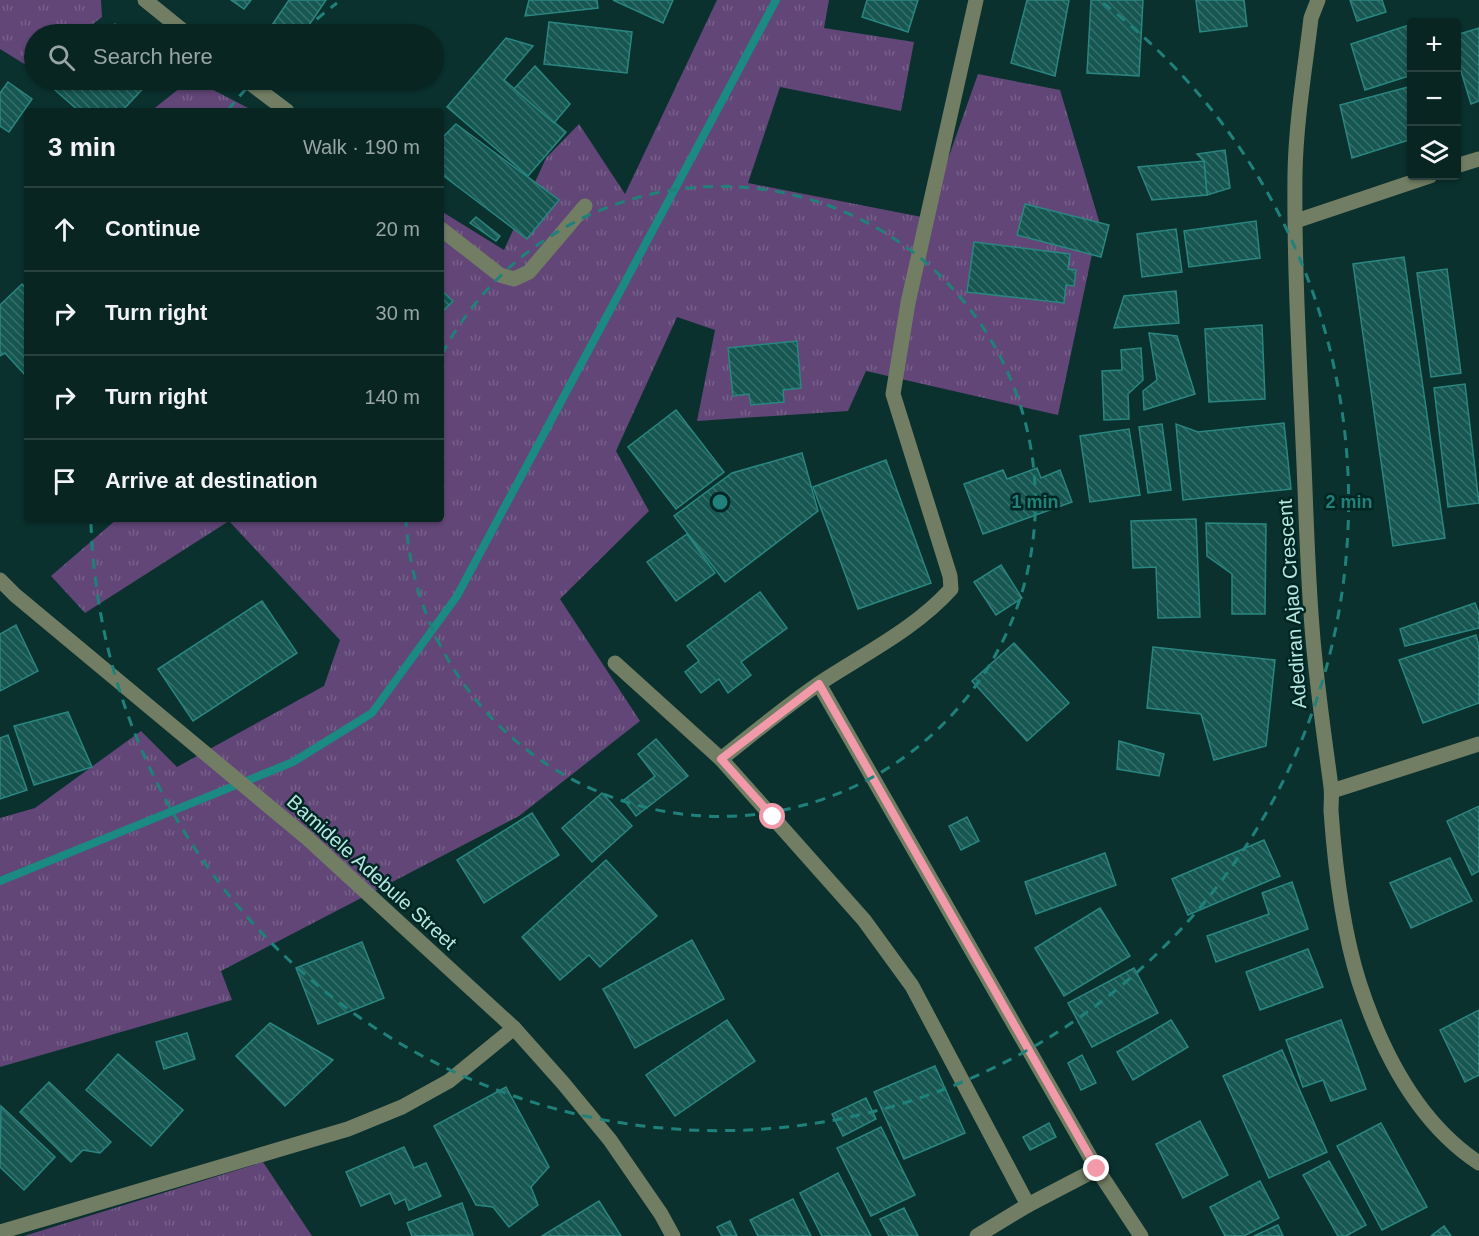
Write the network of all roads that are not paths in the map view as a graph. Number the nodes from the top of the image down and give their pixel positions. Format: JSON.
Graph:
{"nodes":[{"id":1,"x":145,"y":0,"type":"edge"},
{"id":2,"x":976,"y":0,"type":"edge"},
{"id":3,"x":1318,"y":0,"type":"edge"},
{"id":4,"x":175,"y":24,"type":"edge"},
{"id":5,"x":259,"y":90,"type":"edge"},
{"id":6,"x":283,"y":108,"type":"edge"},
{"id":7,"x":1479,"y":159,"type":"edge"},
{"id":8,"x":1461,"y":164,"type":"edge"},
{"id":9,"x":1418,"y":180,"type":"edge"},
{"id":10,"x":585,"y":206,"type":"dead end"},
{"id":11,"x":1296,"y":220,"type":"junction"},
{"id":12,"x":444,"y":231,"type":"edge"},
{"id":13,"x":0,"y":580,"type":"edge"},
{"id":14,"x":615,"y":663,"type":"dead end"},
{"id":15,"x":819,"y":684,"type":"junction"},
{"id":16,"x":1479,"y":744,"type":"edge"},
{"id":17,"x":721,"y":759,"type":"junction"},
{"id":18,"x":1332,"y":791,"type":"junction"},
{"id":19,"x":514,"y":1028,"type":"junction"},
{"id":20,"x":1479,"y":1163,"type":"edge"},
{"id":21,"x":1097,"y":1169,"type":"junction"},
{"id":22,"x":1028,"y":1205,"type":"junction"},
{"id":23,"x":0,"y":1232,"type":"edge"},
{"id":24,"x":674,"y":1236,"type":"edge"},
{"id":25,"x":977,"y":1236,"type":"edge"},
{"id":26,"x":1141,"y":1236,"type":"edge"}],
"edges":[{"from":1,"to":4,"type":"street"},
{"from":2,"to":15,"type":"street"},
{"from":3,"to":11,"type":"street","name":"Adediran Ajao Crescent"},
{"from":5,"to":6,"type":"street"},
{"from":7,"to":8,"type":"street"},
{"from":9,"to":11,"type":"street"},
{"from":10,"to":12,"type":"street"},
{"from":11,"to":18,"type":"street","name":"Adediran Ajao Crescent"},
{"from":13,"to":19,"type":"street","name":"Bamidele Adebule Street"},
{"from":14,"to":17,"type":"street"},
{"from":15,"to":17,"type":"street"},
{"from":15,"to":21,"type":"street"},
{"from":16,"to":18,"type":"street"},
{"from":17,"to":22,"type":"street"},
{"from":18,"to":20,"type":"street","name":"Adediran Ajao Crescent"},
{"from":19,"to":23,"type":"street"},
{"from":19,"to":24,"type":"street","name":"Bamidele Adebule Street"},
{"from":21,"to":22,"type":"street"},
{"from":21,"to":26,"type":"street"},
{"from":22,"to":25,"type":"street"}]}
